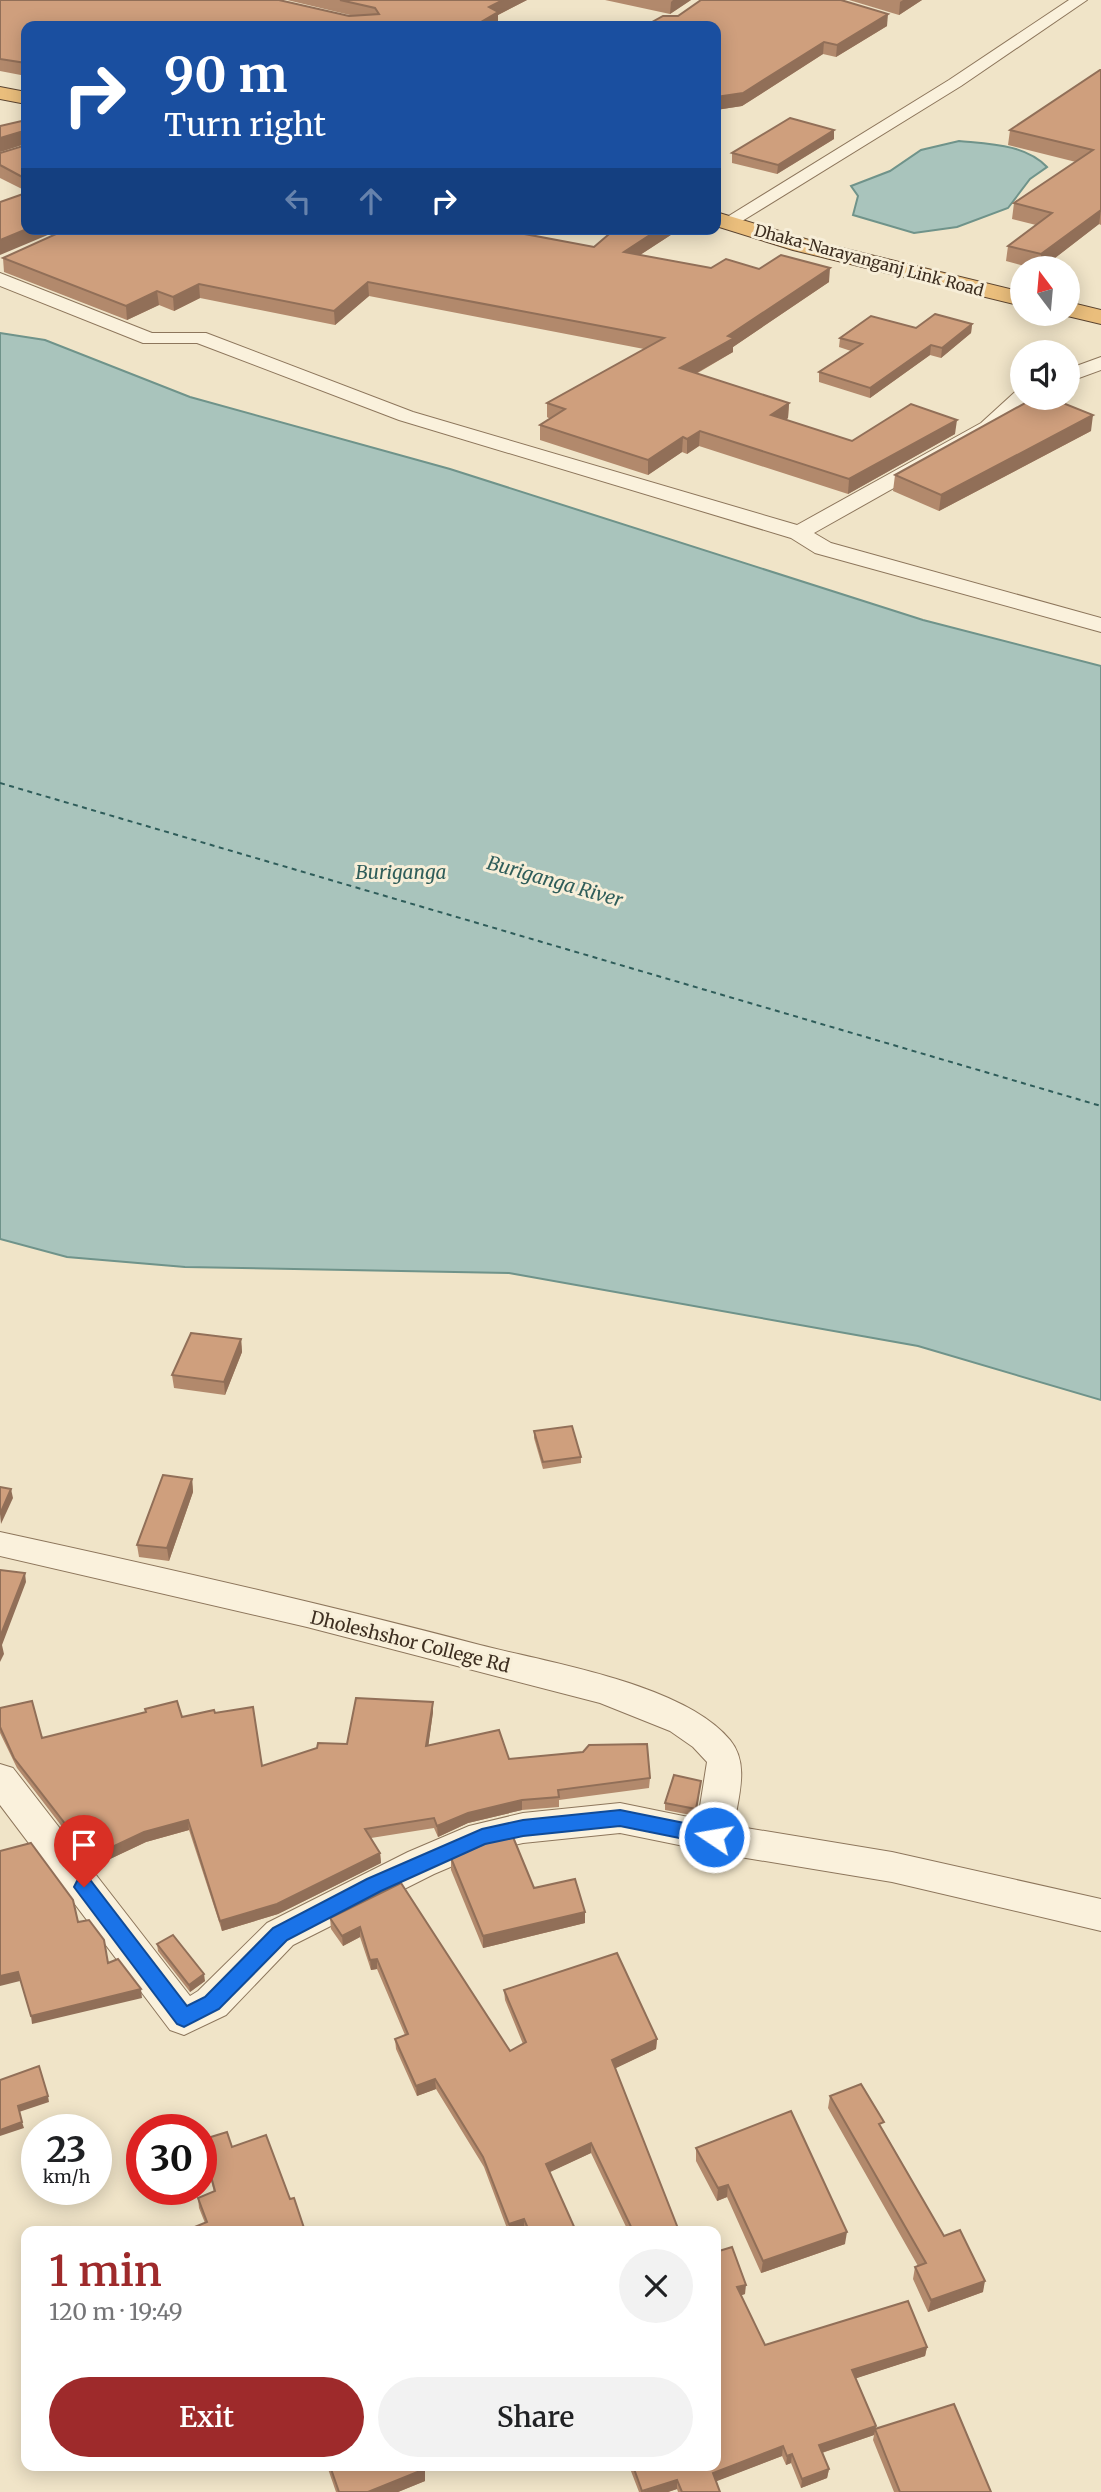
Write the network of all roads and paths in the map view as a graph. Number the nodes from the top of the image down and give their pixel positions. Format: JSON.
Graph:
{"nodes":[{"id":1,"x":1079,"y":0,"type":"edge"},
{"id":2,"x":0,"y":93,"type":"edge"},
{"id":3,"x":21,"y":97,"type":"edge"},
{"id":4,"x":722,"y":220,"type":"edge"},
{"id":5,"x":3,"y":269,"type":"edge"},
{"id":6,"x":1010,"y":296,"type":"edge"},
{"id":7,"x":1080,"y":312,"type":"edge"},
{"id":8,"x":1101,"y":317,"type":"edge"},
{"id":9,"x":1101,"y":363,"type":"edge"},
{"id":10,"x":1080,"y":371,"type":"edge"},
{"id":11,"x":1010,"y":407,"type":"edge"},
{"id":12,"x":799,"y":533,"type":"junction"},
{"id":13,"x":1101,"y":625,"type":"edge"},
{"id":14,"x":0,"y":1544,"type":"edge"},
{"id":15,"x":0,"y":1777,"type":"edge"},
{"id":16,"x":714,"y":1837,"type":"junction"},
{"id":17,"x":1101,"y":1915,"type":"edge"}],
"edges":[{"from":1,"to":4,"type":"street"},
{"from":2,"to":3,"type":"highway"},
{"from":4,"to":6,"type":"highway","name":"Dhaka-Narayanganj Link Road"},
{"from":5,"to":12,"type":"street"},
{"from":7,"to":8,"type":"highway"},
{"from":9,"to":10,"type":"street"},
{"from":11,"to":12,"type":"street"},
{"from":12,"to":13,"type":"street"},
{"from":14,"to":16,"type":"street","name":"Dholeshshor College Rd"},
{"from":15,"to":16,"type":"street"},
{"from":16,"to":17,"type":"street"}]}
